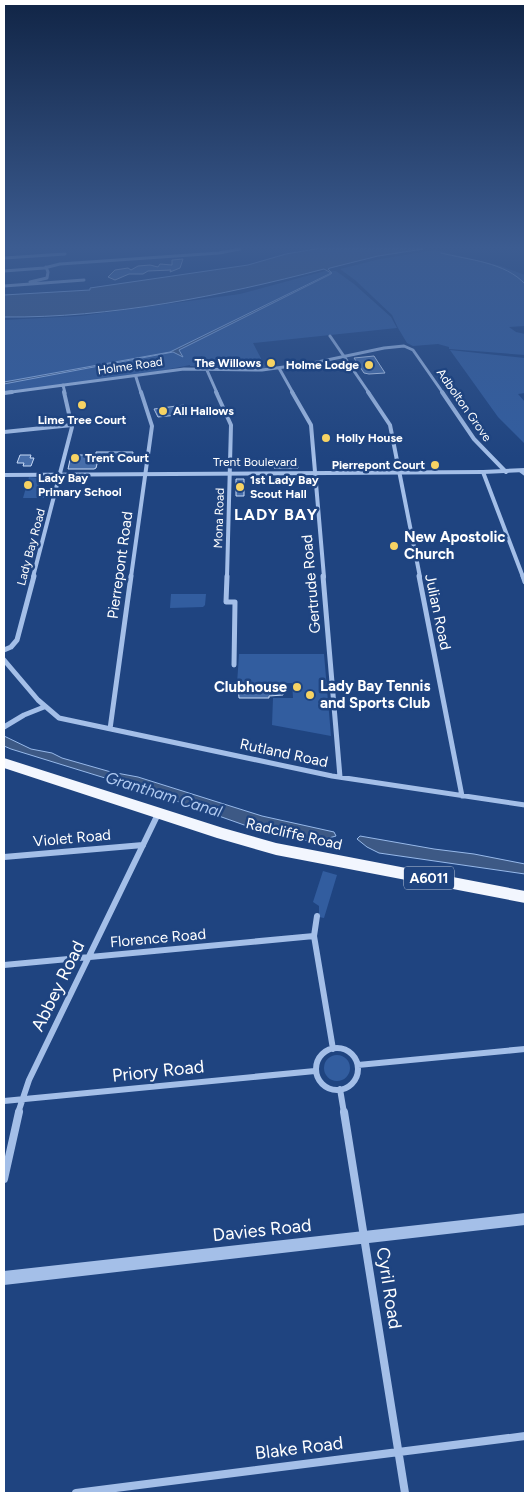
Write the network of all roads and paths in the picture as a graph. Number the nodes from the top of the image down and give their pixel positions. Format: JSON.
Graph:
{"nodes":[{"id":1,"x":330,"y":336,"type":"dead end"},
{"id":2,"x":408,"y":347,"type":"joint"},
{"id":3,"x":344,"y":356,"type":"junction"},
{"id":4,"x":206,"y":368,"type":"junction"},
{"id":5,"x":278,"y":368,"type":"junction"},
{"id":6,"x":136,"y":376,"type":"junction"},
{"id":7,"x":63,"y":385,"type":"junction"},
{"id":8,"x":4,"y":393,"type":"edge"},
{"id":9,"x":72,"y":425,"type":"junction"},
{"id":10,"x":4,"y":432,"type":"edge"},
{"id":11,"x":484,"y":472,"type":"junction"},
{"id":12,"x":506,"y":472,"type":"junction"},
{"id":13,"x":524,"y":472,"type":"edge"},
{"id":14,"x":314,"y":473,"type":"junction"},
{"id":15,"x":399,"y":473,"type":"junction"},
{"id":16,"x":60,"y":474,"type":"junction"},
{"id":17,"x":145,"y":474,"type":"junction"},
{"id":18,"x":230,"y":474,"type":"junction"},
{"id":19,"x":4,"y":475,"type":"edge"},
{"id":20,"x":525,"y":582,"type":"edge"},
{"id":21,"x":4,"y":650,"type":"edge"},
{"id":22,"x":4,"y":660,"type":"edge"},
{"id":23,"x":234,"y":665,"type":"dead end"},
{"id":24,"x":44,"y":707,"type":"junction"},
{"id":25,"x":4,"y":727,"type":"edge"},
{"id":26,"x":110,"y":729,"type":"junction"},
{"id":27,"x":4,"y":763,"type":"edge"},
{"id":28,"x":340,"y":777,"type":"junction"},
{"id":29,"x":462,"y":796,"type":"junction"},
{"id":30,"x":525,"y":805,"type":"edge"},
{"id":31,"x":158,"y":814,"type":"junction"},
{"id":32,"x":143,"y":845,"type":"junction"},
{"id":33,"x":4,"y":857,"type":"edge"},
{"id":34,"x":525,"y":898,"type":"edge"},
{"id":35,"x":317,"y":916,"type":"dead end"},
{"id":36,"x":314,"y":936,"type":"junction"},
{"id":37,"x":88,"y":957,"type":"junction"},
{"id":38,"x":4,"y":965,"type":"edge"},
{"id":39,"x":333,"y":1049,"type":"junction"},
{"id":40,"x":525,"y":1049,"type":"edge"},
{"id":41,"x":358,"y":1065,"type":"junction"},
{"id":42,"x":315,"y":1071,"type":"junction"},
{"id":43,"x":340,"y":1088,"type":"junction"},
{"id":44,"x":22,"y":1099,"type":"junction"},
{"id":45,"x":4,"y":1101,"type":"edge"},
{"id":46,"x":4,"y":1179,"type":"edge"},
{"id":47,"x":525,"y":1219,"type":"edge"},
{"id":48,"x":364,"y":1238,"type":"junction"},
{"id":49,"x":4,"y":1278,"type":"edge"},
{"id":50,"x":525,"y":1436,"type":"edge"},
{"id":51,"x":399,"y":1452,"type":"junction"},
{"id":52,"x":76,"y":1493,"type":"edge"},
{"id":53,"x":405,"y":1493,"type":"edge"}],
"edges":[{"from":1,"to":3,"type":"street","name":"Julian Road"},
{"from":2,"to":3,"type":"street","name":"Holme Road"},
{"from":2,"to":12,"type":"street","name":"Adbolton Grove"},
{"from":3,"to":5,"type":"street","name":"Holme Road"},
{"from":3,"to":15,"type":"street","name":"Julian Road"},
{"from":4,"to":5,"type":"street","name":"Holme Road"},
{"from":4,"to":6,"type":"street","name":"Holme Road"},
{"from":4,"to":18,"type":"street","name":"Mona Road"},
{"from":5,"to":14,"type":"street","name":"Gertrude Road"},
{"from":6,"to":7,"type":"street","name":"Holme Road"},
{"from":6,"to":17,"type":"street","name":"Pierrepont Road"},
{"from":7,"to":8,"type":"street","name":"Holme Road"},
{"from":7,"to":9,"type":"street","name":"Lady Bay Road"},
{"from":9,"to":10,"type":"street"},
{"from":9,"to":16,"type":"street","name":"Lady Bay Road"},
{"from":11,"to":12,"type":"street","name":"Trent Boulevard"},
{"from":11,"to":15,"type":"street","name":"Trent Boulevard"},
{"from":11,"to":20,"type":"street"},
{"from":12,"to":13,"type":"street","name":"Trent Boulevard"},
{"from":14,"to":15,"type":"street","name":"Trent Boulevard"},
{"from":14,"to":18,"type":"street","name":"Trent Boulevard"},
{"from":14,"to":28,"type":"street","name":"Gertrude Road"},
{"from":15,"to":29,"type":"street","name":"Julian Road"},
{"from":16,"to":17,"type":"street","name":"Trent Boulevard"},
{"from":16,"to":19,"type":"street","name":"Trent Boulevard"},
{"from":16,"to":21,"type":"street","name":"Lady Bay Road"},
{"from":17,"to":18,"type":"street","name":"Trent Boulevard"},
{"from":17,"to":26,"type":"street","name":"Pierrepont Road"},
{"from":18,"to":23,"type":"street","name":"Mona Road"},
{"from":22,"to":24,"type":"street","name":"Rutland Road"},
{"from":24,"to":25,"type":"street"},
{"from":24,"to":26,"type":"street","name":"Rutland Road"},
{"from":26,"to":28,"type":"street","name":"Rutland Road"},
{"from":27,"to":31,"type":"highway","name":"Radcliffe Road","number":"A6011"},
{"from":28,"to":29,"type":"street","name":"Rutland Road"},
{"from":29,"to":30,"type":"street","name":"Rutland Road"},
{"from":31,"to":32,"type":"street","name":"Abbey Road"},
{"from":31,"to":34,"type":"highway","name":"Radcliffe Road","number":"A6011"},
{"from":32,"to":33,"type":"street","name":"Violet Road"},
{"from":32,"to":37,"type":"street","name":"Abbey Road"},
{"from":35,"to":36,"type":"street"},
{"from":36,"to":37,"type":"street","name":"Florence Road"},
{"from":36,"to":39,"type":"street"},
{"from":37,"to":38,"type":"street","name":"Florence Road"},
{"from":37,"to":44,"type":"street","name":"Abbey Road"},
{"from":39,"to":41,"type":"street"},
{"from":39,"to":42,"type":"street"},
{"from":40,"to":41,"type":"street"},
{"from":41,"to":43,"type":"street"},
{"from":42,"to":43,"type":"street"},
{"from":42,"to":44,"type":"street","name":"Priory Road"},
{"from":43,"to":48,"type":"street","name":"Cyril Road"},
{"from":44,"to":45,"type":"street","name":"Priory Road"},
{"from":44,"to":46,"type":"street","name":"Abbey Road"},
{"from":47,"to":48,"type":"street","name":"Davies Road"},
{"from":48,"to":49,"type":"street","name":"Davies Road"},
{"from":48,"to":51,"type":"street","name":"Cyril Road"},
{"from":50,"to":51,"type":"street","name":"Blake Road"},
{"from":51,"to":52,"type":"street","name":"Blake Road"},
{"from":51,"to":53,"type":"street","name":"Cyril Road"}]}
